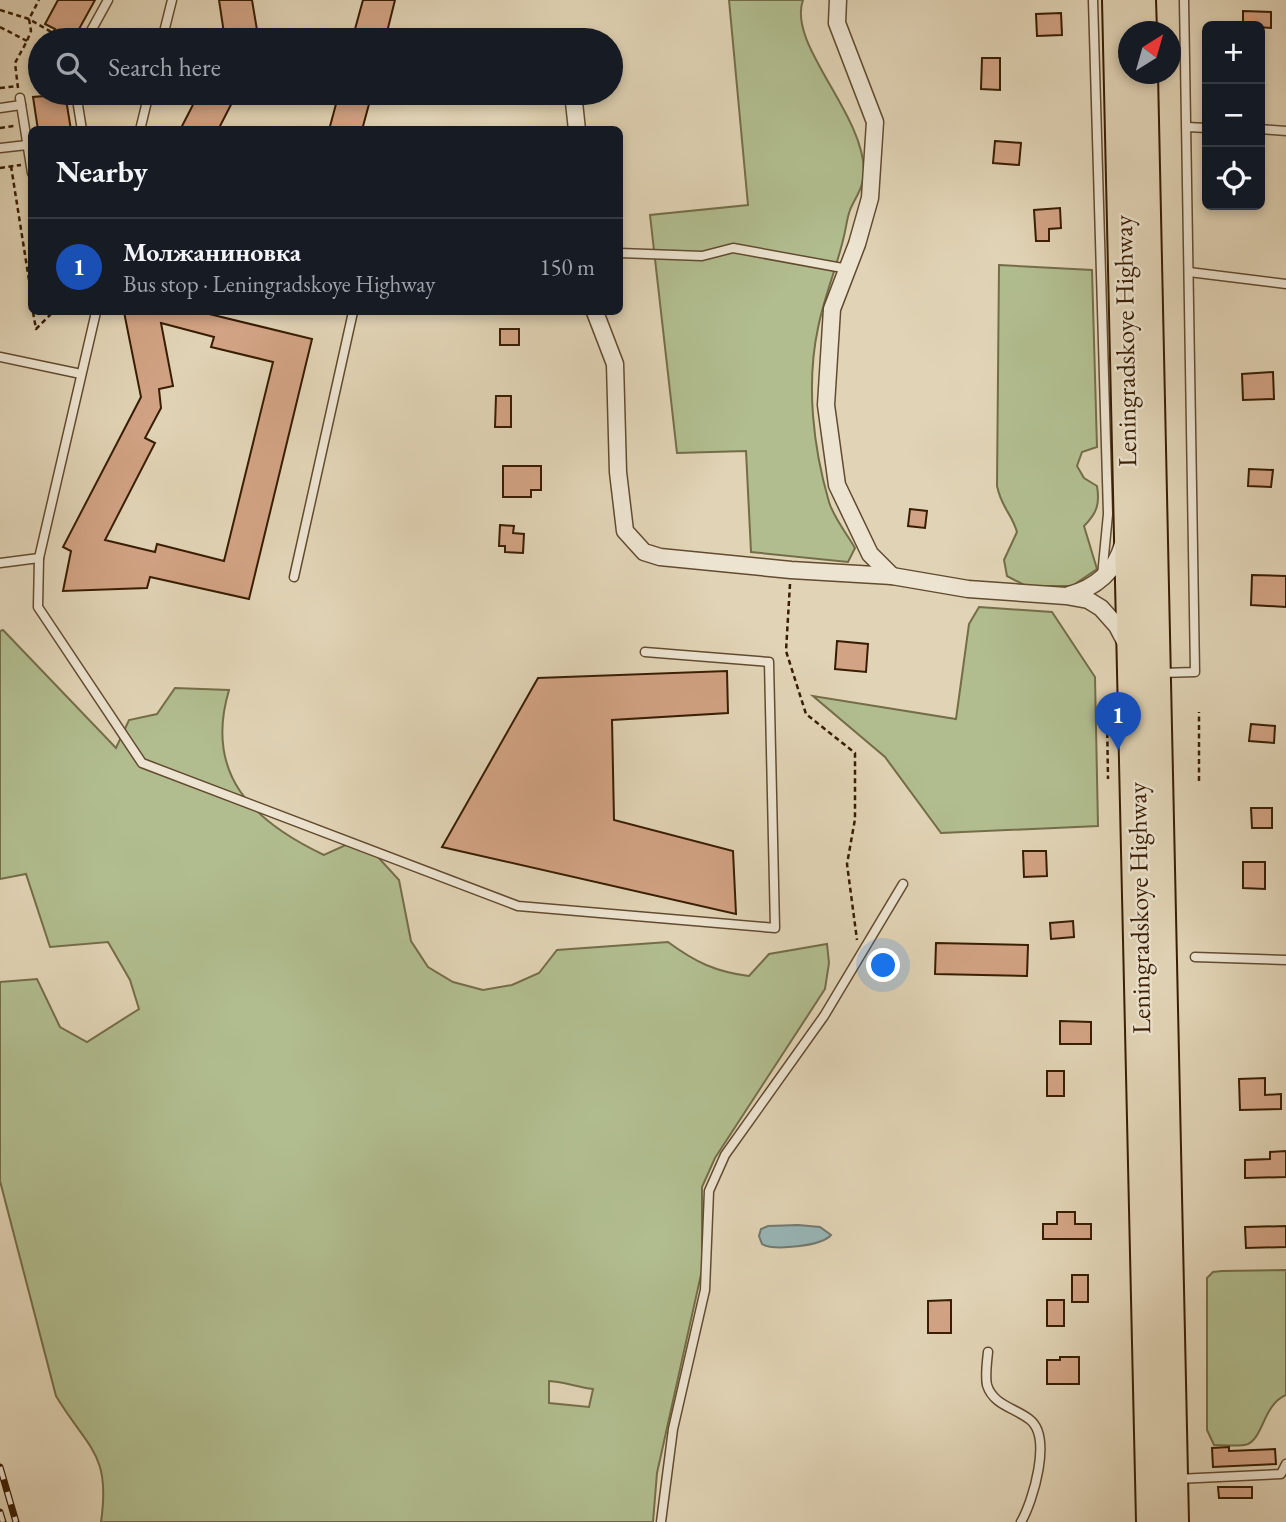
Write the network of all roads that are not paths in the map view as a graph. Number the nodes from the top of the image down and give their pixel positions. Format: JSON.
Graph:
{"nodes":[{"id":1,"x":108,"y":0,"type":"edge"},
{"id":2,"x":172,"y":0,"type":"edge"},
{"id":3,"x":838,"y":0,"type":"edge"},
{"id":4,"x":1093,"y":0,"type":"edge"},
{"id":5,"x":1116,"y":0,"type":"edge"},
{"id":6,"x":1141,"y":0,"type":"edge"},
{"id":7,"x":1184,"y":0,"type":"edge"},
{"id":8,"x":1142,"y":21,"type":"edge"},
{"id":9,"x":93,"y":28,"type":"edge"},
{"id":10,"x":165,"y":28,"type":"edge"},
{"id":11,"x":1143,"y":84,"type":"edge"},
{"id":12,"x":78,"y":105,"type":"edge"},
{"id":13,"x":146,"y":105,"type":"edge"},
{"id":14,"x":574,"y":105,"type":"edge"},
{"id":15,"x":0,"y":108,"type":"edge"},
{"id":16,"x":81,"y":126,"type":"edge"},
{"id":17,"x":141,"y":126,"type":"edge"},
{"id":18,"x":577,"y":126,"type":"edge"},
{"id":19,"x":1187,"y":127,"type":"junction"},
{"id":20,"x":1202,"y":128,"type":"edge"},
{"id":21,"x":1265,"y":129,"type":"edge"},
{"id":22,"x":1286,"y":131,"type":"edge"},
{"id":23,"x":27,"y":145,"type":"junction"},
{"id":24,"x":0,"y":148,"type":"edge"},
{"id":25,"x":28,"y":151,"type":"edge"},
{"id":26,"x":623,"y":253,"type":"edge"},
{"id":27,"x":848,"y":269,"type":"junction"},
{"id":28,"x":1189,"y":272,"type":"junction"},
{"id":29,"x":1286,"y":284,"type":"edge"},
{"id":30,"x":95,"y":315,"type":"edge"},
{"id":31,"x":352,"y":315,"type":"edge"},
{"id":32,"x":596,"y":315,"type":"edge"},
{"id":33,"x":0,"y":358,"type":"edge"},
{"id":34,"x":81,"y":374,"type":"junction"},
{"id":35,"x":1129,"y":514,"type":"junction"},
{"id":36,"x":39,"y":558,"type":"junction"},
{"id":37,"x":0,"y":562,"type":"edge"},
{"id":38,"x":892,"y":576,"type":"junction"},
{"id":39,"x":293,"y":577,"type":"dead end"},
{"id":40,"x":1101,"y":579,"type":"junction"},
{"id":41,"x":1066,"y":596,"type":"junction"},
{"id":42,"x":645,"y":652,"type":"dead end"},
{"id":43,"x":1145,"y":668,"type":"junction"},
{"id":44,"x":903,"y":884,"type":"dead end"},
{"id":45,"x":1195,"y":957,"type":"dead end"},
{"id":46,"x":1286,"y":960,"type":"edge"},
{"id":47,"x":988,"y":1352,"type":"dead end"},
{"id":48,"x":1286,"y":1464,"type":"edge"},
{"id":49,"x":1174,"y":1479,"type":"junction"},
{"id":50,"x":661,"y":1522,"type":"edge"},
{"id":51,"x":1021,"y":1522,"type":"edge"},
{"id":52,"x":1152,"y":1522,"type":"edge"},
{"id":53,"x":1174,"y":1522,"type":"edge"}],
"edges":[{"from":1,"to":9,"type":"lane"},
{"from":2,"to":10,"type":"lane"},
{"from":3,"to":27,"type":"street"},
{"from":4,"to":40,"type":"lane"},
{"from":5,"to":35,"type":"highway","name":"Leningradskoye Highway"},
{"from":6,"to":8,"type":"highway"},
{"from":7,"to":19,"type":"lane"},
{"from":11,"to":43,"type":"highway","name":"Leningradskoye Highway"},
{"from":12,"to":16,"type":"lane"},
{"from":13,"to":17,"type":"lane"},
{"from":14,"to":18,"type":"street"},
{"from":15,"to":23,"type":"lane"},
{"from":19,"to":20,"type":"lane"},
{"from":19,"to":28,"type":"lane"},
{"from":21,"to":22,"type":"lane"},
{"from":23,"to":24,"type":"lane"},
{"from":23,"to":25,"type":"lane"},
{"from":26,"to":27,"type":"lane"},
{"from":27,"to":38,"type":"street"},
{"from":28,"to":29,"type":"lane"},
{"from":28,"to":43,"type":"lane"},
{"from":30,"to":34,"type":"lane"},
{"from":31,"to":39,"type":"lane"},
{"from":32,"to":38,"type":"street"},
{"from":33,"to":34,"type":"lane"},
{"from":34,"to":36,"type":"lane"},
{"from":35,"to":40,"type":"street"},
{"from":35,"to":43,"type":"highway","name":"Leningradskoye Highway"},
{"from":36,"to":37,"type":"lane"},
{"from":36,"to":42,"type":"lane"},
{"from":38,"to":41,"type":"street"},
{"from":40,"to":41,"type":"street"},
{"from":41,"to":43,"type":"street"},
{"from":43,"to":49,"type":"highway","name":"Leningradskoye Highway"},
{"from":43,"to":52,"type":"highway","name":"Leningradskoye Highway"},
{"from":44,"to":50,"type":"lane"},
{"from":45,"to":46,"type":"lane"},
{"from":47,"to":51,"type":"lane"},
{"from":48,"to":49,"type":"lane"},
{"from":49,"to":53,"type":"highway","name":"Leningradskoye Highway"}]}
